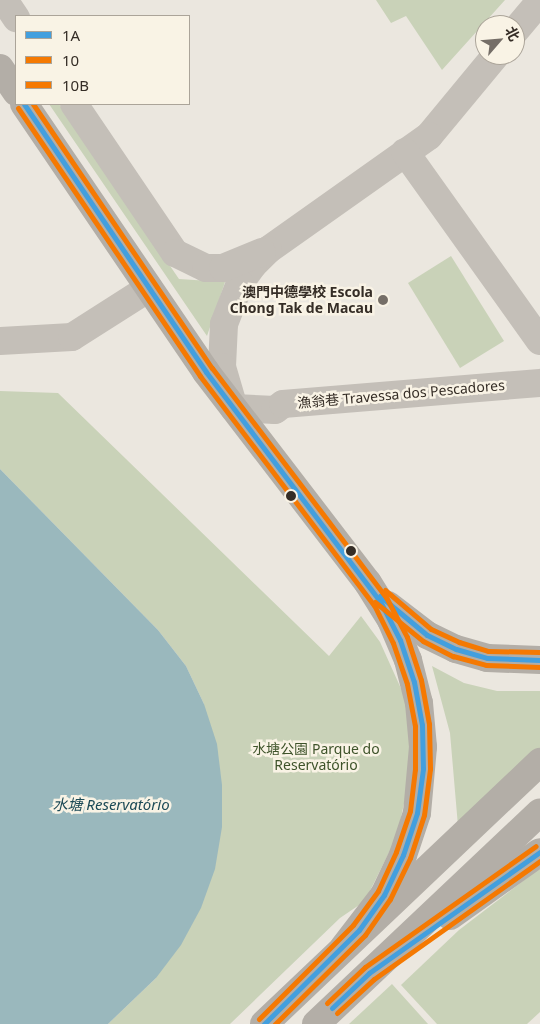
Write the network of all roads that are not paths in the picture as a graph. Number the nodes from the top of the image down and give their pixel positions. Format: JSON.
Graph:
{"nodes":[{"id":1,"x":4,"y":0,"type":"edge"},
{"id":2,"x":540,"y":1,"type":"edge"},
{"id":3,"x":15,"y":16,"type":"edge"},
{"id":4,"x":525,"y":20,"type":"edge"},
{"id":5,"x":488,"y":65,"type":"edge"},
{"id":6,"x":0,"y":68,"type":"edge"},
{"id":7,"x":15,"y":90,"type":"edge"},
{"id":8,"x":25,"y":105,"type":"edge"},
{"id":9,"x":75,"y":105,"type":"edge"},
{"id":10,"x":405,"y":152,"type":"junction"},
{"id":11,"x":268,"y":250,"type":"junction"},
{"id":12,"x":149,"y":288,"type":"junction"},
{"id":13,"x":0,"y":341,"type":"edge"},
{"id":14,"x":540,"y":341,"type":"edge"},
{"id":15,"x":540,"y":383,"type":"edge"},
{"id":16,"x":234,"y":408,"type":"junction"},
{"id":17,"x":371,"y":588,"type":"junction"},
{"id":18,"x":540,"y":660,"type":"edge"},
{"id":19,"x":540,"y":762,"type":"edge"},
{"id":20,"x":540,"y":812,"type":"edge"},
{"id":21,"x":540,"y":852,"type":"edge"},
{"id":22,"x":344,"y":947,"type":"junction"},
{"id":23,"x":369,"y":973,"type":"junction"},
{"id":24,"x":264,"y":1024,"type":"edge"},
{"id":25,"x":316,"y":1024,"type":"edge"}],
"edges":[{"from":1,"to":3,"type":"street"},
{"from":2,"to":4,"type":"street"},
{"from":5,"to":10,"type":"street"},
{"from":6,"to":7,"type":"main road"},
{"from":8,"to":12,"type":"main road"},
{"from":9,"to":11,"type":"street"},
{"from":10,"to":11,"type":"street"},
{"from":10,"to":14,"type":"street"},
{"from":11,"to":16,"type":"street"},
{"from":12,"to":13,"type":"street"},
{"from":12,"to":16,"type":"main road"},
{"from":15,"to":16,"type":"street","name":"漁翁巷 Travessa dos Pescadores"},
{"from":16,"to":17,"type":"main road"},
{"from":17,"to":18,"type":"main road"},
{"from":17,"to":22,"type":"main road"},
{"from":19,"to":22,"type":"main road"},
{"from":20,"to":23,"type":"main road"},
{"from":21,"to":23,"type":"main road"},
{"from":22,"to":24,"type":"main road"},
{"from":23,"to":25,"type":"main road"}]}
